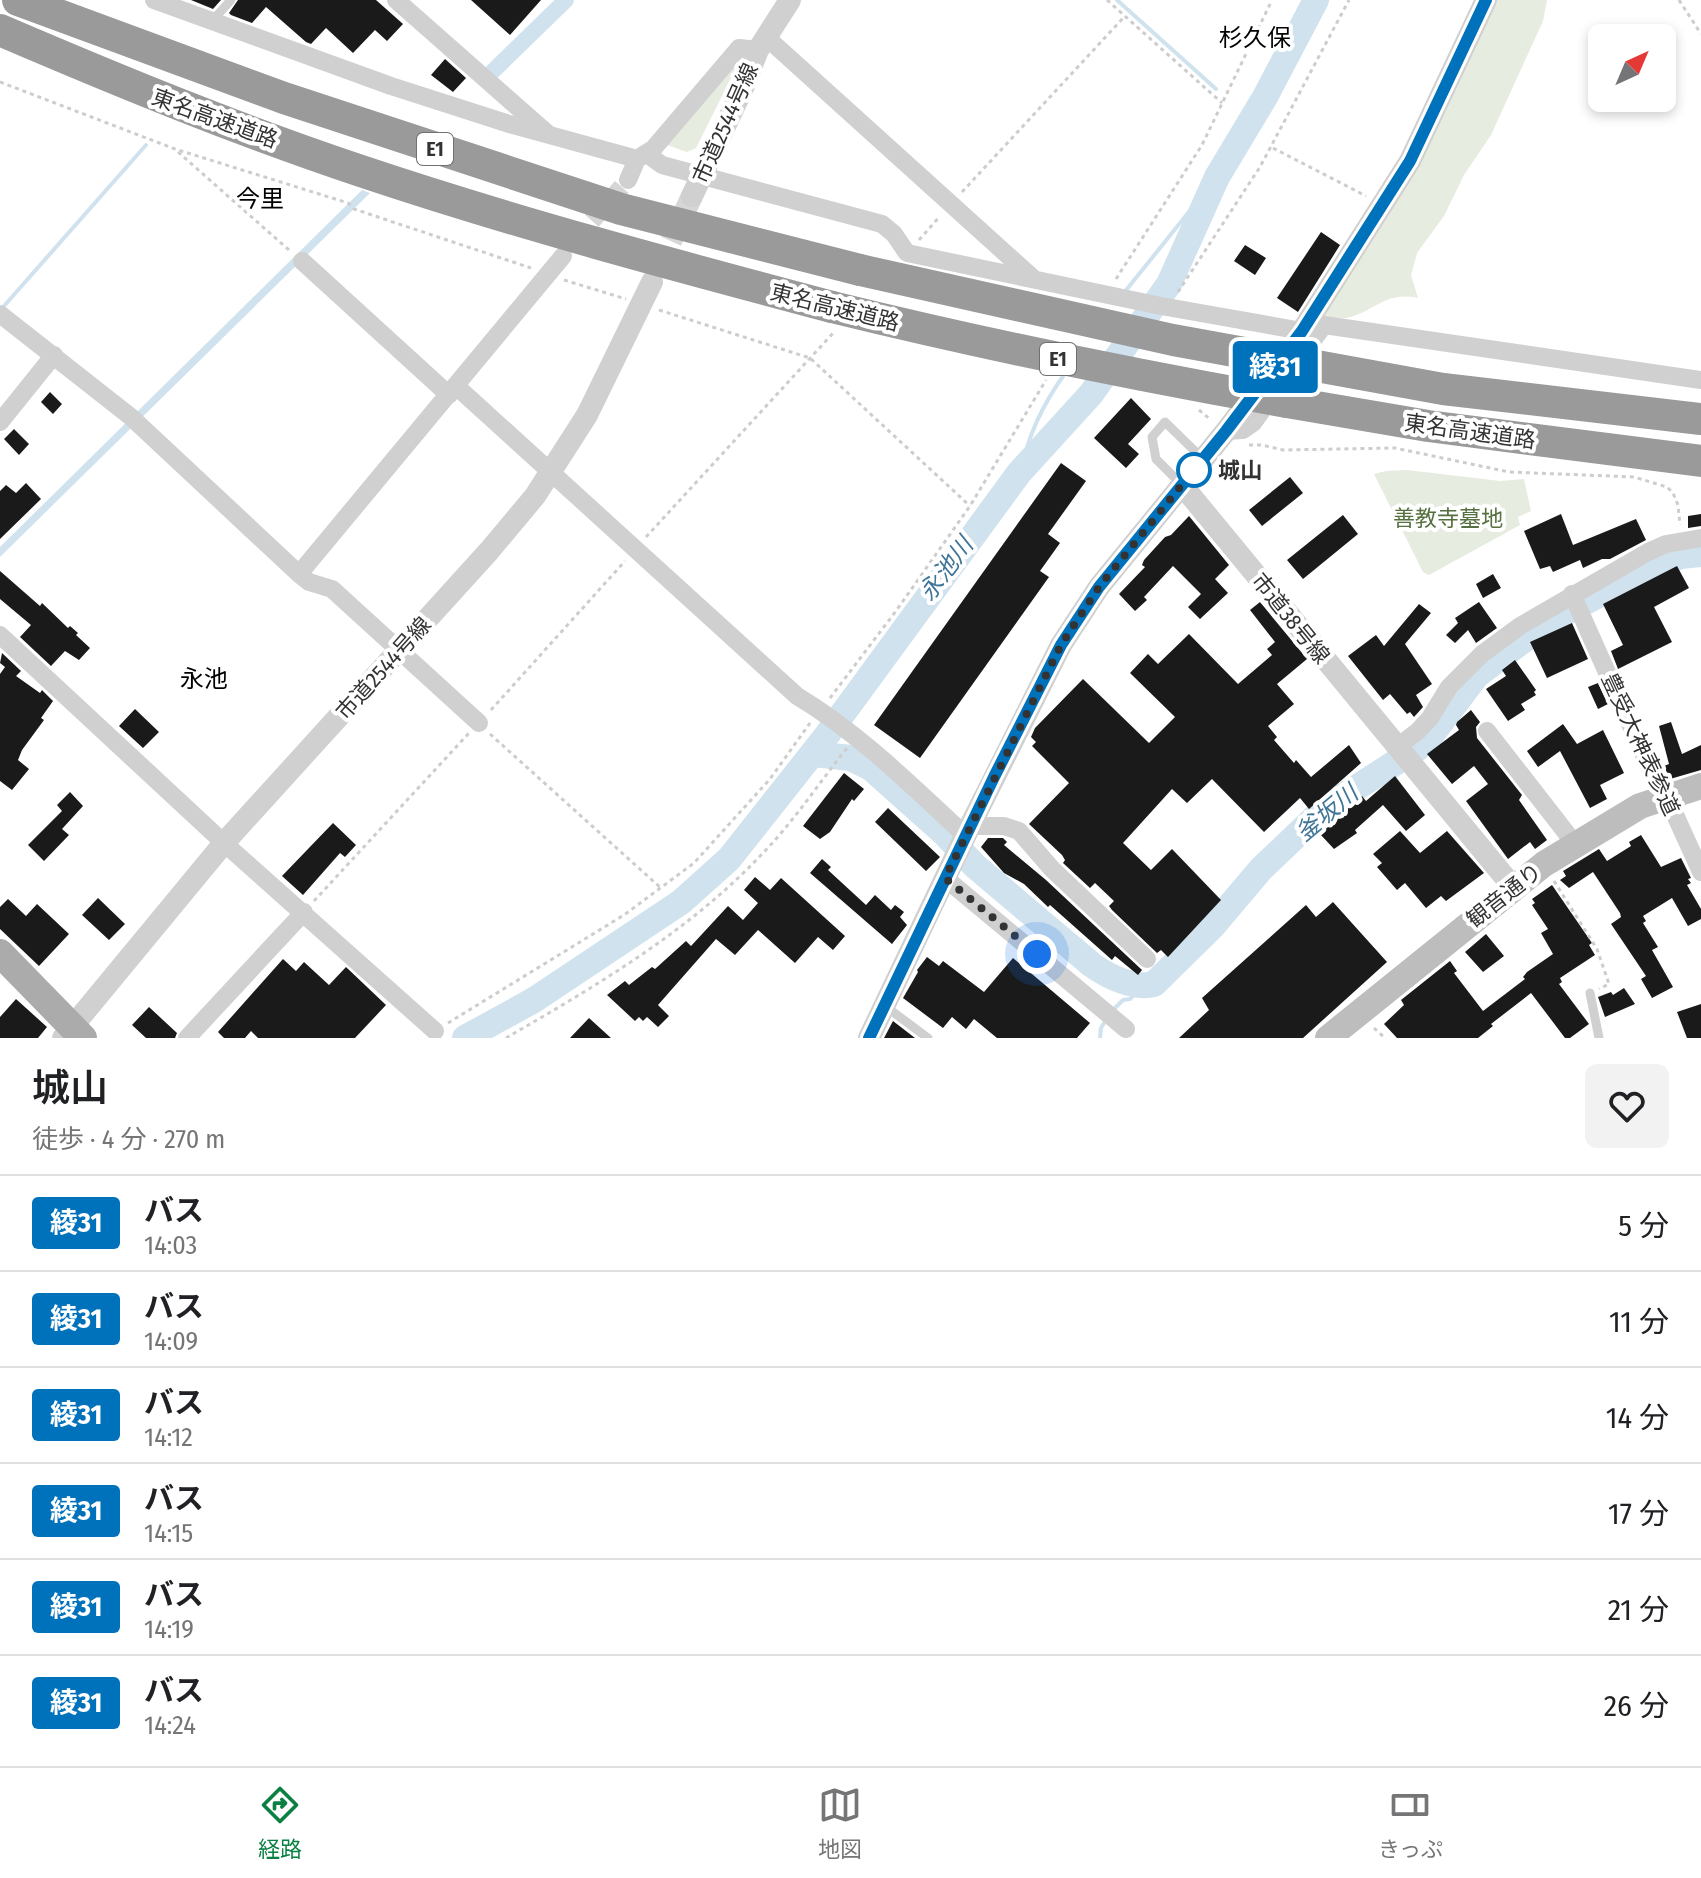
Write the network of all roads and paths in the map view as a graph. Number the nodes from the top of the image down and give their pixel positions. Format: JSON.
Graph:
{"nodes":[{"id":1,"x":18,"y":0,"type":"edge"},
{"id":2,"x":154,"y":0,"type":"edge"},
{"id":3,"x":231,"y":0,"type":"edge"},
{"id":4,"x":790,"y":0,"type":"edge"},
{"id":5,"x":1107,"y":0,"type":"edge"},
{"id":6,"x":1272,"y":0,"type":"edge"},
{"id":7,"x":1349,"y":0,"type":"edge"},
{"id":8,"x":1486,"y":0,"type":"edge"},
{"id":9,"x":1679,"y":0,"type":"edge"},
{"id":10,"x":398,"y":1,"type":"edge"},
{"id":11,"x":1125,"y":16,"type":"junction"},
{"id":12,"x":211,"y":22,"type":"junction"},
{"id":13,"x":0,"y":30,"type":"edge"},
{"id":14,"x":1701,"y":34,"type":"edge"},
{"id":15,"x":762,"y":43,"type":"junction"},
{"id":16,"x":0,"y":82,"type":"edge"},
{"id":17,"x":1222,"y":103,"type":"junction"},
{"id":18,"x":549,"y":136,"type":"junction"},
{"id":19,"x":1272,"y":147,"type":"junction"},
{"id":20,"x":175,"y":149,"type":"junction"},
{"id":21,"x":642,"y":157,"type":"junction"},
{"id":22,"x":628,"y":180,"type":"tunnel mouth"},
{"id":23,"x":697,"y":186,"type":"junction"},
{"id":24,"x":950,"y":205,"type":"junction"},
{"id":25,"x":1383,"y":205,"type":"junction"},
{"id":26,"x":907,"y":253,"type":"junction"},
{"id":27,"x":563,"y":256,"type":"tunnel mouth"},
{"id":28,"x":299,"y":258,"type":"joint"},
{"id":29,"x":549,"y":274,"type":"junction"},
{"id":30,"x":1034,"y":280,"type":"junction"},
{"id":31,"x":652,"y":282,"type":"tunnel mouth"},
{"id":32,"x":617,"y":296,"type":"dead end"},
{"id":33,"x":1110,"y":296,"type":"junction"},
{"id":34,"x":642,"y":305,"type":"junction"},
{"id":35,"x":1164,"y":307,"type":"junction"},
{"id":36,"x":0,"y":314,"type":"edge"},
{"id":37,"x":834,"y":318,"type":"junction"},
{"id":38,"x":1313,"y":328,"type":"junction"},
{"id":39,"x":54,"y":355,"type":"junction"},
{"id":40,"x":810,"y":358,"type":"junction"},
{"id":41,"x":1701,"y":380,"type":"edge"},
{"id":42,"x":1046,"y":381,"type":"dead end"},
{"id":43,"x":453,"y":391,"type":"junction"},
{"id":44,"x":1701,"y":419,"type":"edge"},
{"id":45,"x":0,"y":422,"type":"edge"},
{"id":46,"x":1234,"y":438,"type":"junction"},
{"id":47,"x":1203,"y":459,"type":"junction"},
{"id":48,"x":1701,"y":461,"type":"edge"},
{"id":49,"x":551,"y":472,"type":"junction"},
{"id":50,"x":1182,"y":485,"type":"junction"},
{"id":51,"x":970,"y":506,"type":"junction"},
{"id":52,"x":1701,"y":538,"type":"edge"},
{"id":53,"x":1681,"y":540,"type":"junction"},
{"id":54,"x":635,"y":549,"type":"junction"},
{"id":55,"x":299,"y":574,"type":"junction"},
{"id":56,"x":1573,"y":596,"type":"junction"},
{"id":57,"x":1,"y":640,"type":"edge"},
{"id":58,"x":399,"y":651,"type":"junction"},
{"id":59,"x":822,"y":711,"type":"junction"},
{"id":60,"x":479,"y":723,"type":"junction"},
{"id":61,"x":804,"y":731,"type":"dead end"},
{"id":62,"x":1487,"y":731,"type":"dead end"},
{"id":63,"x":848,"y":743,"type":"junction"},
{"id":64,"x":1403,"y":755,"type":"junction"},
{"id":65,"x":1701,"y":786,"type":"edge"},
{"id":66,"x":1666,"y":795,"type":"junction"},
{"id":67,"x":224,"y":843,"type":"junction"},
{"id":68,"x":1575,"y":844,"type":"junction"},
{"id":69,"x":960,"y":849,"type":"junction"},
{"id":70,"x":1544,"y":864,"type":"junction"},
{"id":71,"x":1701,"y":872,"type":"edge"},
{"id":72,"x":1513,"y":887,"type":"junction"},
{"id":73,"x":662,"y":889,"type":"junction"},
{"id":74,"x":304,"y":912,"type":"junction"},
{"id":75,"x":0,"y":953,"type":"edge"},
{"id":76,"x":1147,"y":959,"type":"dead end"},
{"id":77,"x":1590,"y":993,"type":"joint"},
{"id":78,"x":885,"y":1006,"type":"junction"},
{"id":79,"x":1115,"y":1019,"type":"dead end"},
{"id":80,"x":435,"y":1031,"type":"joint"},
{"id":81,"x":73,"y":1034,"type":"edge"},
{"id":82,"x":187,"y":1038,"type":"edge"},
{"id":83,"x":506,"y":1038,"type":"edge"},
{"id":84,"x":869,"y":1038,"type":"edge"},
{"id":85,"x":928,"y":1038,"type":"edge"},
{"id":86,"x":1328,"y":1038,"type":"edge"},
{"id":87,"x":1599,"y":1038,"type":"edge"}],
"edges":[{"from":1,"to":44,"type":"highway","name":"東名高速道路","number":"E1","bridge":true},
{"from":2,"to":12,"type":"street"},
{"from":3,"to":12,"type":"lane"},
{"from":4,"to":15,"type":"street","name":"市道2544号線"},
{"from":5,"to":11,"type":"path"},
{"from":6,"to":17,"type":"path"},
{"from":7,"to":19,"type":"path"},
{"from":8,"to":25,"type":"street"},
{"from":9,"to":14,"type":"path"},
{"from":10,"to":18,"type":"street"},
{"from":11,"to":17,"type":"path"},
{"from":11,"to":24,"type":"path"},
{"from":12,"to":18,"type":"street"},
{"from":13,"to":37,"type":"highway","name":"東名高速道路","number":"E1"},
{"from":15,"to":21,"type":"street"},
{"from":15,"to":23,"type":"street","name":"市道2544号線"},
{"from":15,"to":24,"type":"street"},
{"from":16,"to":20,"type":"path"},
{"from":17,"to":33,"type":"path"},
{"from":18,"to":21,"type":"street"},
{"from":19,"to":25,"type":"path"},
{"from":19,"to":35,"type":"path"},
{"from":20,"to":28,"type":"path"},
{"from":20,"to":29,"type":"path"},
{"from":21,"to":22,"type":"street"},
{"from":21,"to":23,"type":"street"},
{"from":23,"to":26,"type":"street"},
{"from":24,"to":26,"type":"path"},
{"from":24,"to":30,"type":"street"},
{"from":25,"to":38,"type":"street"},
{"from":26,"to":30,"type":"street"},
{"from":27,"to":29,"type":"street"},
{"from":28,"to":43,"type":"street"},
{"from":29,"to":32,"type":"path"},
{"from":29,"to":43,"type":"street"},
{"from":30,"to":33,"type":"street"},
{"from":31,"to":34,"type":"street","name":"市道2544号線"},
{"from":33,"to":35,"type":"street"},
{"from":34,"to":40,"type":"path"},
{"from":34,"to":49,"type":"street","name":"市道2544号線"},
{"from":35,"to":38,"type":"street"},
{"from":36,"to":39,"type":"street"},
{"from":37,"to":40,"type":"path"},
{"from":37,"to":48,"type":"highway","name":"東名高速道路","number":"E1","bridge":true},
{"from":38,"to":41,"type":"street"},
{"from":38,"to":46,"type":"street"},
{"from":38,"to":46,"type":"street"},
{"from":39,"to":45,"type":"street"},
{"from":39,"to":55,"type":"street"},
{"from":40,"to":51,"type":"path"},
{"from":40,"to":54,"type":"path"},
{"from":42,"to":51,"type":"path"},
{"from":43,"to":49,"type":"street"},
{"from":43,"to":55,"type":"street"},
{"from":46,"to":47,"type":"street"},
{"from":46,"to":53,"type":"path"},
{"from":47,"to":50,"type":"street"},
{"from":47,"to":50,"type":"lane"},
{"from":49,"to":54,"type":"street"},
{"from":49,"to":58,"type":"street","name":"市道2544号線"},
{"from":50,"to":64,"type":"street","name":"市道38号線"},
{"from":50,"to":69,"type":"street"},
{"from":51,"to":59,"type":"path"},
{"from":52,"to":53,"type":"street"},
{"from":53,"to":56,"type":"street"},
{"from":54,"to":59,"type":"street"},
{"from":54,"to":60,"type":"path"},
{"from":55,"to":58,"type":"street"},
{"from":56,"to":64,"type":"street"},
{"from":56,"to":66,"type":"street","name":"豊受大神表参道"},
{"from":57,"to":67,"type":"street"},
{"from":58,"to":60,"type":"street"},
{"from":58,"to":67,"type":"street","name":"市道2544号線"},
{"from":59,"to":63,"type":"street"},
{"from":60,"to":73,"type":"path"},
{"from":60,"to":74,"type":"path"},
{"from":61,"to":73,"type":"path"},
{"from":62,"to":68,"type":"street"},
{"from":63,"to":69,"type":"street"},
{"from":63,"to":83,"type":"path"},
{"from":64,"to":72,"type":"street","name":"市道38号線"},
{"from":65,"to":66,"type":"main road","name":"観音通り"},
{"from":66,"to":68,"type":"main road","name":"観音通り"},
{"from":66,"to":71,"type":"street","name":"豊受大神表参道"},
{"from":67,"to":74,"type":"street"},
{"from":67,"to":81,"type":"street","name":"市道2544号線"},
{"from":68,"to":70,"type":"main road","name":"観音通り"},
{"from":69,"to":76,"type":"street"},
{"from":69,"to":78,"type":"street"},
{"from":69,"to":79,"type":"street"},
{"from":70,"to":72,"type":"main road","name":"観音通り"},
{"from":70,"to":77,"type":"path"},
{"from":72,"to":86,"type":"main road","name":"観音通り"},
{"from":73,"to":80,"type":"path"},
{"from":74,"to":80,"type":"street"},
{"from":74,"to":82,"type":"street"},
{"from":75,"to":81,"type":"main road"},
{"from":77,"to":87,"type":"lane"},
{"from":78,"to":84,"type":"street"},
{"from":78,"to":85,"type":"lane"}]}
